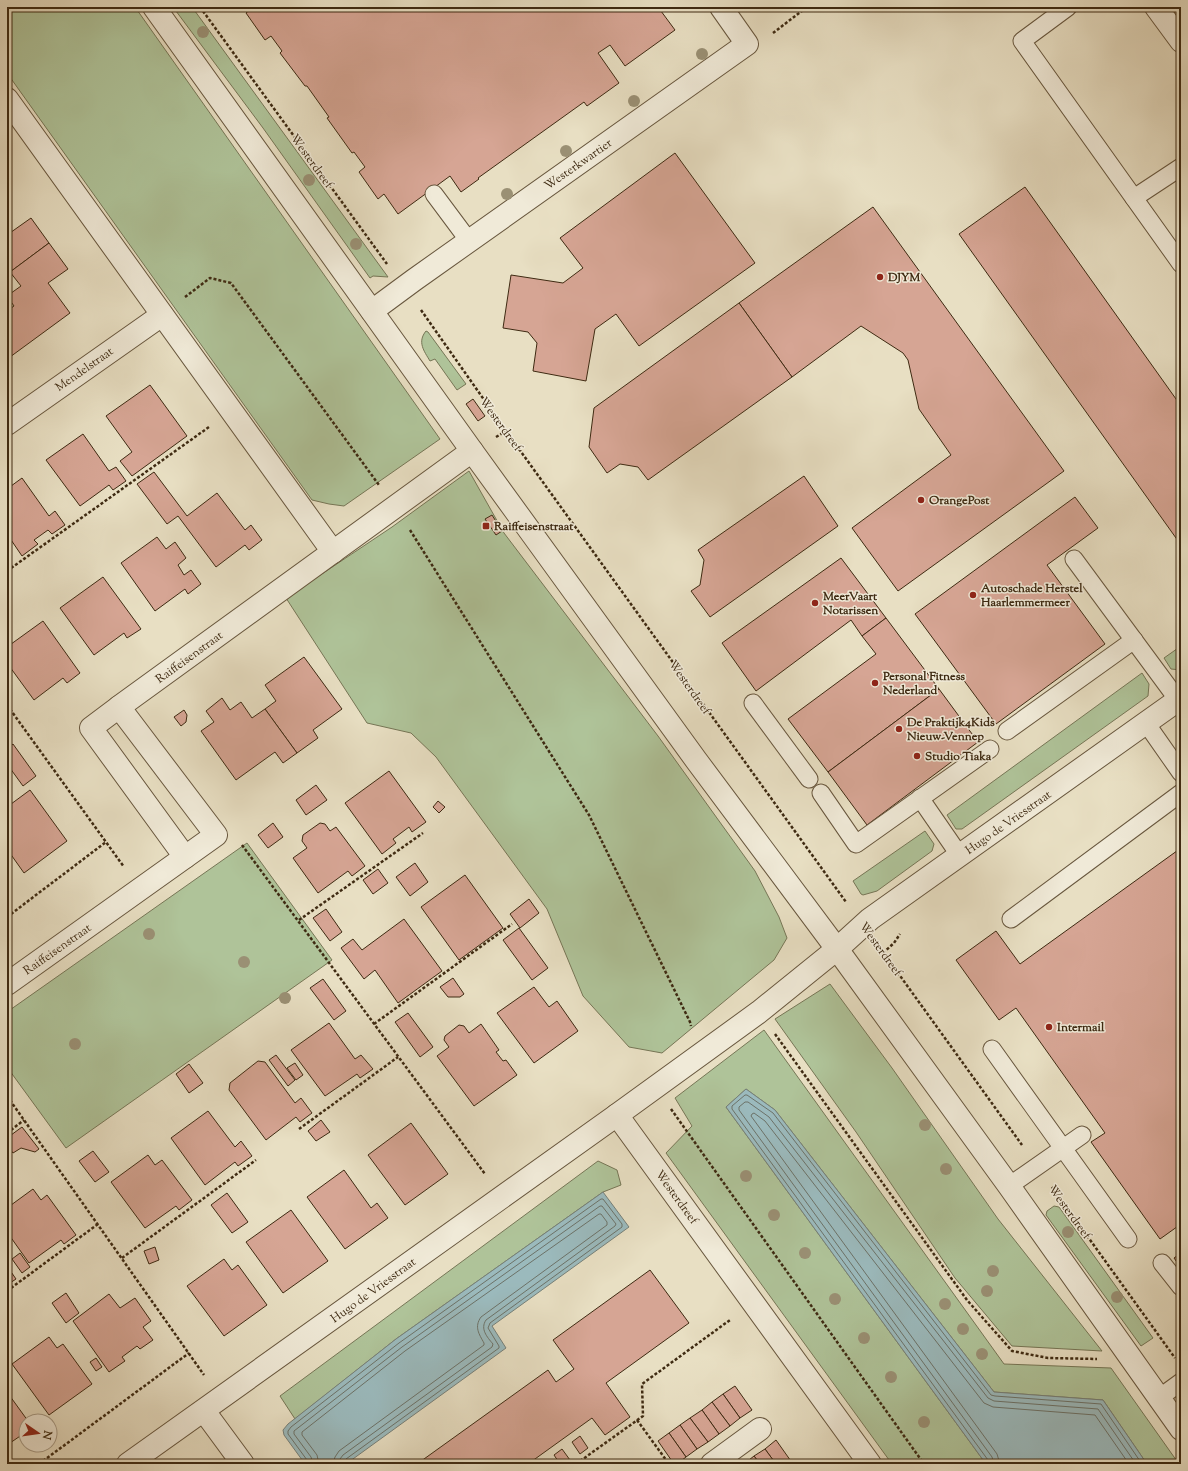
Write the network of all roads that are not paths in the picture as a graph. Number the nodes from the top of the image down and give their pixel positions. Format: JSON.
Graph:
{"nodes":[{"id":1,"x":721,"y":7,"type":"edge"},
{"id":2,"x":1068,"y":7,"type":"edge"},
{"id":3,"x":1156,"y":7,"type":"edge"},
{"id":4,"x":154,"y":9,"type":"edge"},
{"id":5,"x":1181,"y":41,"type":"edge"},
{"id":6,"x":7,"y":99,"type":"edge"},
{"id":7,"x":1181,"y":167,"type":"edge"},
{"id":8,"x":434,"y":194,"type":"dead end"},
{"id":9,"x":1134,"y":198,"type":"junction"},
{"id":10,"x":469,"y":241,"type":"junction"},
{"id":11,"x":1181,"y":264,"type":"edge"},
{"id":12,"x":372,"y":311,"type":"junction"},
{"id":13,"x":162,"y":314,"type":"junction"},
{"id":14,"x":7,"y":424,"type":"edge"},
{"id":15,"x":472,"y":451,"type":"junction"},
{"id":16,"x":333,"y":552,"type":"junction"},
{"id":17,"x":1074,"y":558,"type":"dead end"},
{"id":18,"x":1134,"y":640,"type":"junction"},
{"id":19,"x":1180,"y":699,"type":"edge"},
{"id":20,"x":753,"y":703,"type":"dead end"},
{"id":21,"x":119,"y":707,"type":"junction"},
{"id":22,"x":1146,"y":723,"type":"junction"},
{"id":23,"x":1007,"y":731,"type":"dead end"},
{"id":24,"x":990,"y":749,"type":"dead end"},
{"id":25,"x":1181,"y":773,"type":"edge"},
{"id":26,"x":809,"y":780,"type":"dead end"},
{"id":27,"x":821,"y":793,"type":"dead end"},
{"id":28,"x":1181,"y":793,"type":"edge"},
{"id":29,"x":920,"y":798,"type":"junction"},
{"id":30,"x":960,"y":856,"type":"junction"},
{"id":31,"x":185,"y":857,"type":"junction"},
{"id":32,"x":1011,"y":919,"type":"dead end"},
{"id":33,"x":837,"y":949,"type":"junction"},
{"id":34,"x":7,"y":984,"type":"edge"},
{"id":35,"x":992,"y":1049,"type":"dead end"},
{"id":36,"x":617,"y":1115,"type":"junction"},
{"id":37,"x":1082,"y":1135,"type":"dead end"},
{"id":38,"x":1064,"y":1148,"type":"junction"},
{"id":39,"x":1008,"y":1186,"type":"junction"},
{"id":40,"x":1128,"y":1239,"type":"dead end"},
{"id":41,"x":1162,"y":1263,"type":"dead end"},
{"id":42,"x":1181,"y":1287,"type":"edge"},
{"id":43,"x":1181,"y":1382,"type":"edge"},
{"id":44,"x":1159,"y":1398,"type":"junction"},
{"id":45,"x":204,"y":1411,"type":"junction"},
{"id":46,"x":760,"y":1429,"type":"dead end"},
{"id":47,"x":1181,"y":1429,"type":"edge"},
{"id":48,"x":128,"y":1464,"type":"edge"},
{"id":49,"x":243,"y":1464,"type":"edge"},
{"id":50,"x":712,"y":1464,"type":"edge"},
{"id":51,"x":870,"y":1464,"type":"edge"}],
"edges":[{"from":1,"to":10,"type":"street","name":"Westerkwartier"},
{"from":2,"to":9,"type":"lane"},
{"from":3,"to":5,"type":"street"},
{"from":4,"to":12,"type":"street"},
{"from":6,"to":13,"type":"street"},
{"from":7,"to":9,"type":"lane"},
{"from":8,"to":10,"type":"lane"},
{"from":9,"to":11,"type":"lane"},
{"from":10,"to":12,"type":"street","name":"Westerkwartier"},
{"from":12,"to":15,"type":"street"},
{"from":13,"to":14,"type":"street","name":"Mendelstraat"},
{"from":13,"to":16,"type":"street"},
{"from":15,"to":16,"type":"street","name":"Raiffeisenstraat"},
{"from":15,"to":33,"type":"street"},
{"from":16,"to":21,"type":"street","name":"Raiffeisenstraat"},
{"from":17,"to":18,"type":"lane"},
{"from":18,"to":19,"type":"lane"},
{"from":18,"to":23,"type":"lane"},
{"from":19,"to":22,"type":"street","name":"Hugo de Vriesstraat"},
{"from":20,"to":26,"type":"lane"},
{"from":21,"to":31,"type":"street","name":"Raiffeisenstraat"},
{"from":21,"to":31,"type":"street","name":"Raiffeisenstraat"},
{"from":22,"to":25,"type":"lane"},
{"from":22,"to":30,"type":"street","name":"Hugo de Vriesstraat"},
{"from":24,"to":29,"type":"lane"},
{"from":27,"to":29,"type":"lane"},
{"from":28,"to":32,"type":"lane"},
{"from":29,"to":30,"type":"lane"},
{"from":30,"to":33,"type":"street","name":"Hugo de Vriesstraat"},
{"from":31,"to":34,"type":"street","name":"Raiffeisenstraat"},
{"from":33,"to":36,"type":"street"},
{"from":33,"to":39,"type":"street"},
{"from":35,"to":38,"type":"lane"},
{"from":36,"to":45,"type":"street","name":"Hugo de Vriesstraat"},
{"from":36,"to":51,"type":"street","name":"Westerdreef"},
{"from":37,"to":38,"type":"lane"},
{"from":38,"to":39,"type":"lane"},
{"from":38,"to":40,"type":"lane"},
{"from":39,"to":44,"type":"street"},
{"from":41,"to":42,"type":"lane"},
{"from":43,"to":44,"type":"lane"},
{"from":44,"to":47,"type":"street"},
{"from":45,"to":48,"type":"street","name":"Hugo de Vriesstraat"},
{"from":45,"to":49,"type":"street"},
{"from":46,"to":50,"type":"street"}]}
